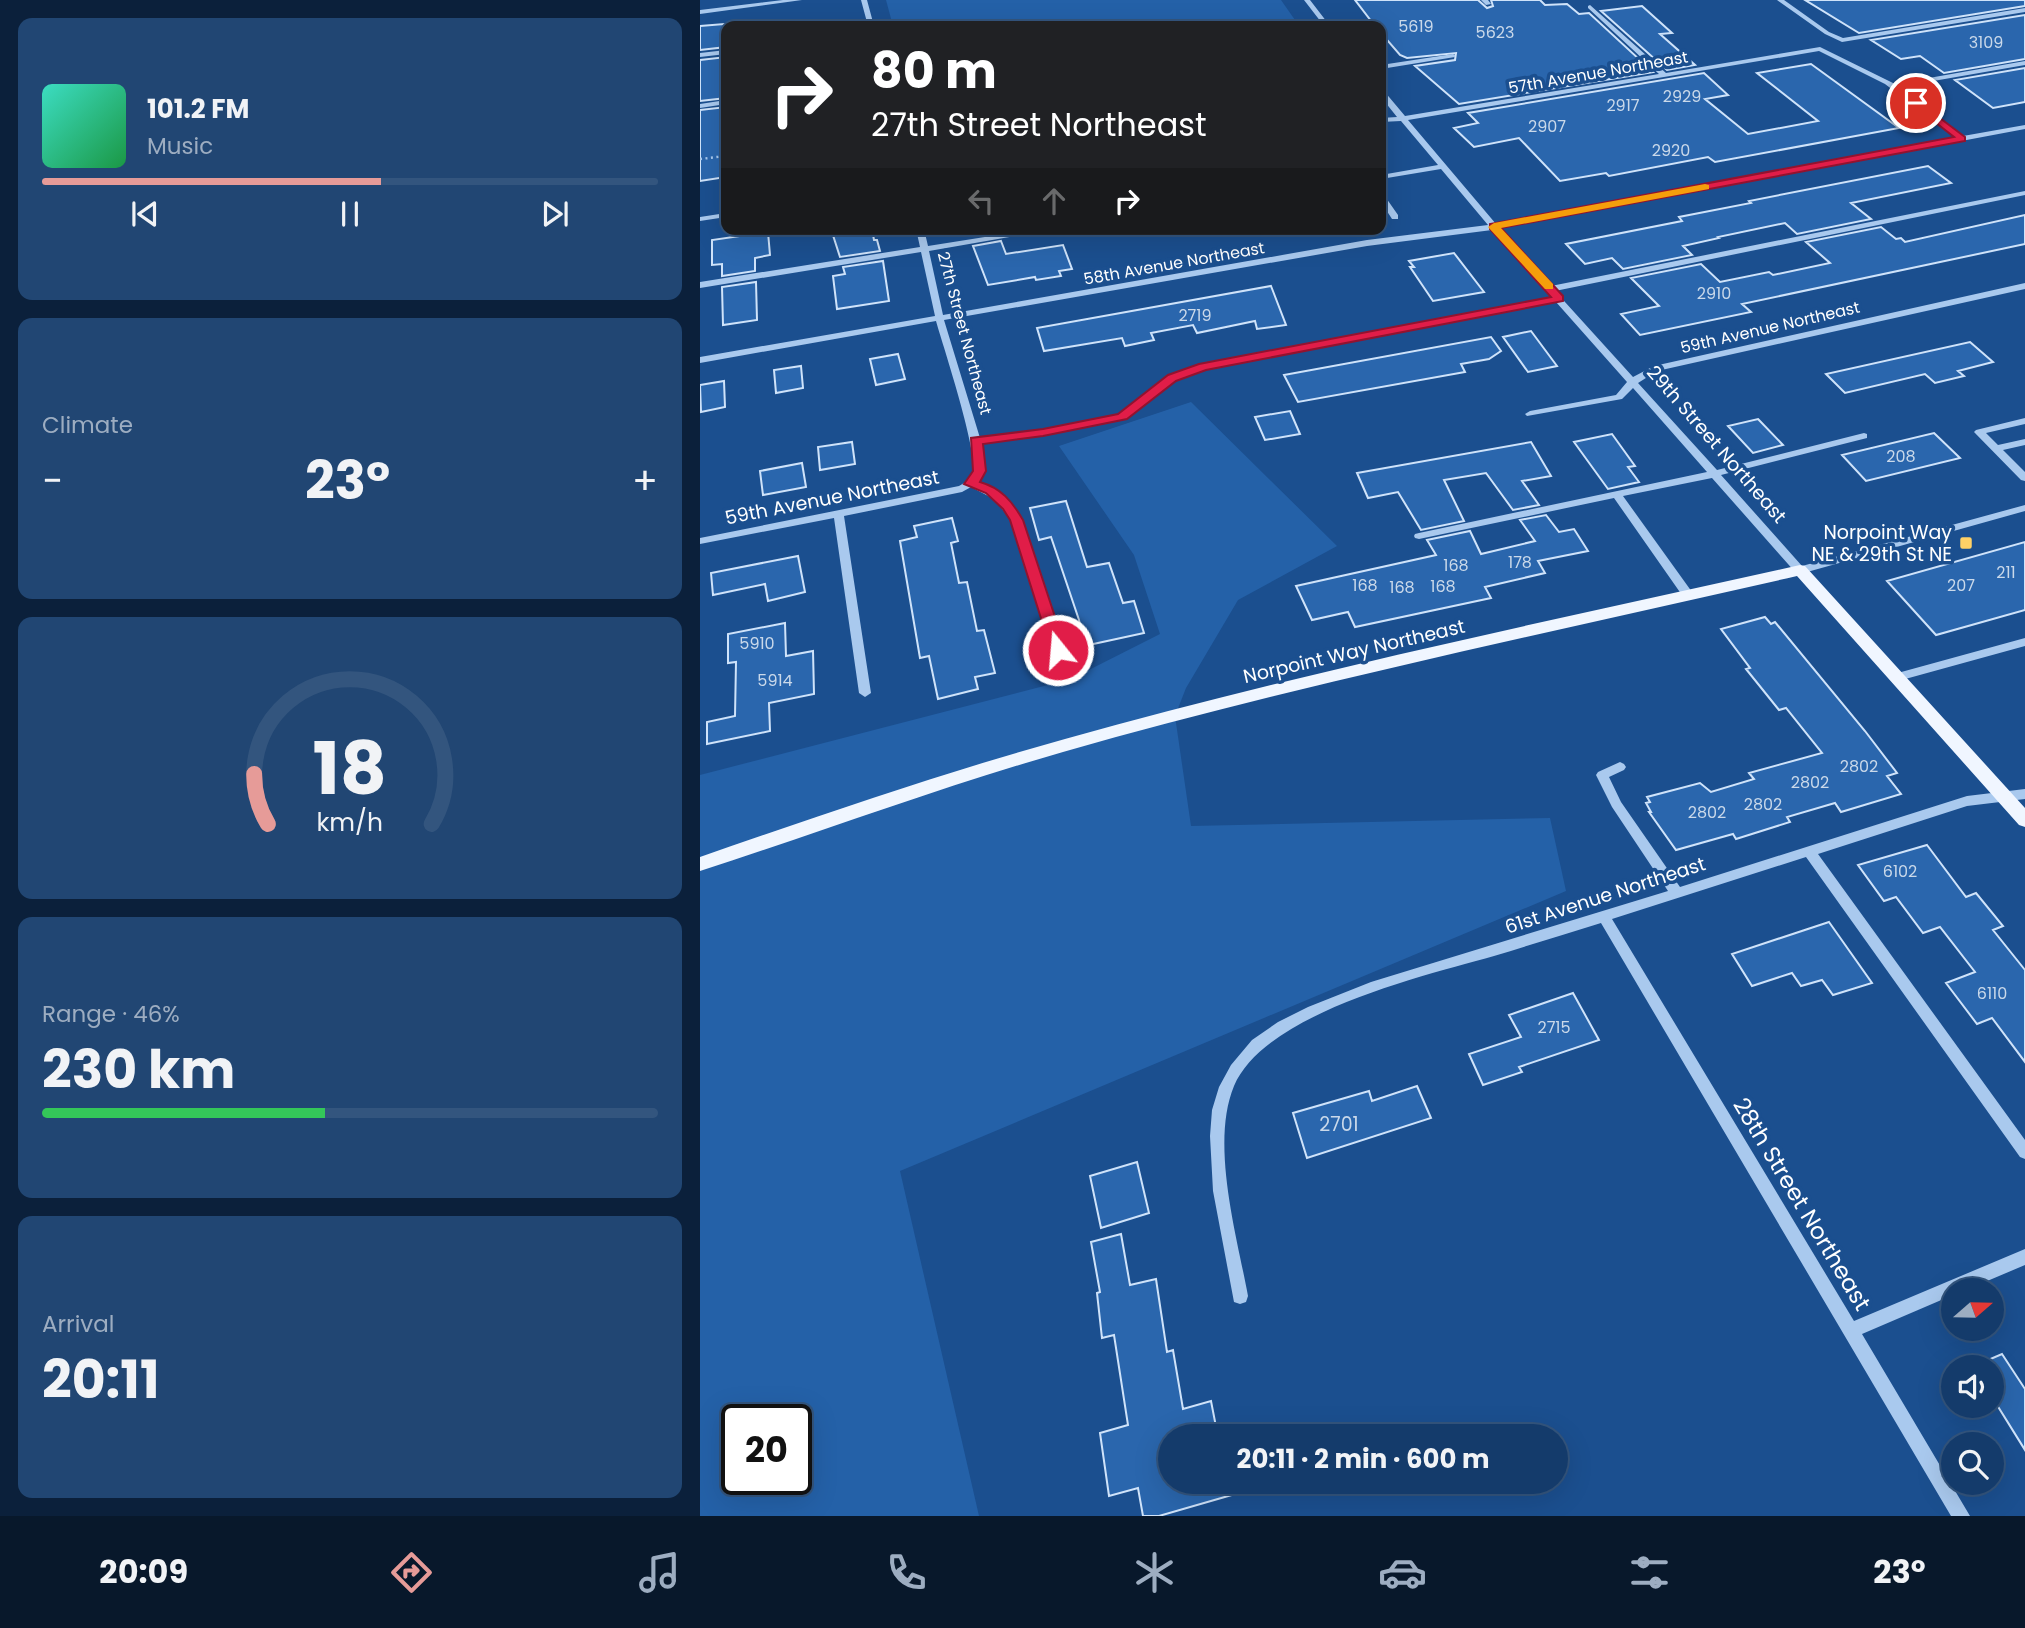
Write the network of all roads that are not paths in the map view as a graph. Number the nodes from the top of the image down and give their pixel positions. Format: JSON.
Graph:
{"nodes":[{"id":1,"x":799,"y":0,"type":"edge"},
{"id":2,"x":864,"y":0,"type":"edge"},
{"id":3,"x":1307,"y":0,"type":"edge"},
{"id":4,"x":1780,"y":0,"type":"edge"},
{"id":5,"x":1590,"y":7,"type":"dead end"},
{"id":6,"x":2025,"y":10,"type":"edge"},
{"id":7,"x":700,"y":12,"type":"edge"},
{"id":8,"x":870,"y":21,"type":"edge"},
{"id":9,"x":1323,"y":21,"type":"edge"},
{"id":10,"x":1820,"y":49,"type":"joint"},
{"id":11,"x":721,"y":53,"type":"edge"},
{"id":12,"x":700,"y":55,"type":"edge"},
{"id":13,"x":1453,"y":56,"type":"dead end"},
{"id":14,"x":2025,"y":63,"type":"edge"},
{"id":15,"x":1386,"y":66,"type":"edge"},
{"id":16,"x":1665,"y":75,"type":"junction"},
{"id":17,"x":1895,"y":86,"type":"junction"},
{"id":18,"x":1386,"y":100,"type":"edge"},
{"id":19,"x":721,"y":103,"type":"edge"},
{"id":20,"x":700,"y":106,"type":"edge"},
{"id":21,"x":1401,"y":119,"type":"junction"},
{"id":22,"x":1386,"y":120,"type":"edge"},
{"id":23,"x":2025,"y":127,"type":"edge"},
{"id":24,"x":1962,"y":139,"type":"junction"},
{"id":25,"x":1442,"y":167,"type":"junction"},
{"id":26,"x":1386,"y":176,"type":"edge"},
{"id":27,"x":2025,"y":193,"type":"edge"},
{"id":28,"x":1386,"y":204,"type":"edge"},
{"id":29,"x":721,"y":216,"type":"edge"},
{"id":30,"x":1395,"y":217,"type":"dead end"},
{"id":31,"x":700,"y":219,"type":"edge"},
{"id":32,"x":1494,"y":227,"type":"junction"},
{"id":33,"x":921,"y":235,"type":"edge"},
{"id":34,"x":1016,"y":235,"type":"edge"},
{"id":35,"x":925,"y":250,"type":"junction"},
{"id":36,"x":700,"y":285,"type":"edge"},
{"id":37,"x":2025,"y":286,"type":"edge"},
{"id":38,"x":1550,"y":289,"type":"junction"},
{"id":39,"x":1559,"y":299,"type":"junction"},
{"id":40,"x":940,"y":320,"type":"junction"},
{"id":41,"x":700,"y":360,"type":"edge"},
{"id":42,"x":1634,"y":381,"type":"junction"},
{"id":43,"x":1530,"y":414,"type":"dead end"},
{"id":44,"x":2025,"y":421,"type":"edge"},
{"id":45,"x":1864,"y":436,"type":"dead end"},
{"id":46,"x":976,"y":441,"type":"junction"},
{"id":47,"x":2025,"y":442,"type":"edge"},
{"id":48,"x":1995,"y":449,"type":"junction"},
{"id":49,"x":2023,"y":473,"type":"edge"},
{"id":50,"x":1715,"y":474,"type":"junction"},
{"id":51,"x":971,"y":484,"type":"junction"},
{"id":52,"x":1617,"y":495,"type":"junction"},
{"id":53,"x":2025,"y":508,"type":"edge"},
{"id":54,"x":838,"y":513,"type":"junction"},
{"id":55,"x":1419,"y":536,"type":"dead end"},
{"id":56,"x":700,"y":541,"type":"edge"},
{"id":57,"x":1800,"y":570,"type":"junction"},
{"id":58,"x":1688,"y":596,"type":"junction"},
{"id":59,"x":2025,"y":642,"type":"edge"},
{"id":60,"x":1058,"y":650,"type":"dead end"},
{"id":61,"x":1898,"y":677,"type":"junction"},
{"id":62,"x":865,"y":694,"type":"dead end"},
{"id":63,"x":1620,"y":767,"type":"dead end"},
{"id":64,"x":2025,"y":794,"type":"edge"},
{"id":65,"x":2003,"y":795,"type":"junction"},
{"id":66,"x":2025,"y":820,"type":"edge"},
{"id":67,"x":1809,"y":851,"type":"junction"},
{"id":68,"x":700,"y":864,"type":"edge"},
{"id":69,"x":1676,"y":892,"type":"junction"},
{"id":70,"x":1603,"y":915,"type":"junction"},
{"id":71,"x":2025,"y":1152,"type":"edge"},
{"id":72,"x":2025,"y":1258,"type":"edge"},
{"id":73,"x":1240,"y":1296,"type":"dead end"},
{"id":74,"x":1851,"y":1330,"type":"junction"},
{"id":75,"x":1961,"y":1516,"type":"edge"}],
"edges":[{"from":1,"to":7,"type":"street"},
{"from":2,"to":8,"type":"street"},
{"from":3,"to":9,"type":"street"},
{"from":4,"to":6,"type":"street"},
{"from":5,"to":16,"type":"street"},
{"from":10,"to":16,"type":"street","name":"57th Avenue Northeast"},
{"from":10,"to":17,"type":"street"},
{"from":11,"to":12,"type":"street"},
{"from":13,"to":15,"type":"street"},
{"from":14,"to":17,"type":"street"},
{"from":16,"to":21,"type":"street","name":"57th Avenue Northeast"},
{"from":17,"to":24,"type":"street"},
{"from":18,"to":21,"type":"street","name":"29th Street Northeast"},
{"from":19,"to":20,"type":"street"},
{"from":21,"to":22,"type":"street","name":"57th Avenue Northeast"},
{"from":21,"to":25,"type":"street","name":"29th Street Northeast"},
{"from":23,"to":24,"type":"street","name":"58th Avenue Northeast"},
{"from":24,"to":32,"type":"street","name":"58th Avenue Northeast"},
{"from":25,"to":26,"type":"street"},
{"from":25,"to":32,"type":"street","name":"29th Street Northeast"},
{"from":27,"to":38,"type":"street"},
{"from":28,"to":30,"type":"street"},
{"from":29,"to":31,"type":"street"},
{"from":32,"to":38,"type":"street","name":"29th Street Northeast"},
{"from":32,"to":40,"type":"street","name":"58th Avenue Northeast"},
{"from":33,"to":35,"type":"street","name":"27th Street Northeast"},
{"from":34,"to":35,"type":"street"},
{"from":35,"to":36,"type":"street"},
{"from":35,"to":40,"type":"street","name":"27th Street Northeast"},
{"from":37,"to":42,"type":"street","name":"59th Avenue Northeast"},
{"from":38,"to":39,"type":"street","name":"29th Street Northeast"},
{"from":39,"to":42,"type":"street","name":"29th Street Northeast"},
{"from":39,"to":46,"type":"street"},
{"from":40,"to":41,"type":"street","name":"58th Avenue Northeast"},
{"from":40,"to":46,"type":"street","name":"27th Street Northeast"},
{"from":42,"to":43,"type":"street","name":"59th Avenue Northeast"},
{"from":42,"to":50,"type":"street","name":"29th Street Northeast"},
{"from":44,"to":48,"type":"street"},
{"from":45,"to":50,"type":"street"},
{"from":46,"to":51,"type":"street","name":"27th Street Northeast"},
{"from":47,"to":48,"type":"street"},
{"from":48,"to":49,"type":"street"},
{"from":50,"to":52,"type":"street"},
{"from":50,"to":57,"type":"street","name":"29th Street Northeast"},
{"from":51,"to":54,"type":"street","name":"59th Avenue Northeast"},
{"from":51,"to":60,"type":"street"},
{"from":52,"to":55,"type":"street"},
{"from":52,"to":58,"type":"street"},
{"from":53,"to":57,"type":"street","name":"Norpoint Way Northeast"},
{"from":54,"to":56,"type":"street","name":"59th Avenue Northeast"},
{"from":54,"to":62,"type":"street"},
{"from":57,"to":58,"type":"main road","name":"Norpoint Way Northeast"},
{"from":57,"to":61,"type":"main road","name":"29th Street Northeast"},
{"from":58,"to":68,"type":"main road","name":"Norpoint Way Northeast"},
{"from":59,"to":61,"type":"street"},
{"from":61,"to":65,"type":"main road","name":"29th Street Northeast"},
{"from":63,"to":69,"type":"street"},
{"from":64,"to":65,"type":"street","name":"61st Avenue Northeast"},
{"from":65,"to":66,"type":"main road","name":"29th Street Northeast"},
{"from":65,"to":67,"type":"street","name":"61st Avenue Northeast"},
{"from":67,"to":69,"type":"street","name":"61st Avenue Northeast"},
{"from":67,"to":71,"type":"street"},
{"from":69,"to":70,"type":"street","name":"61st Avenue Northeast"},
{"from":70,"to":73,"type":"street","name":"61st Avenue Northeast"},
{"from":70,"to":74,"type":"street","name":"28th Street Northeast"},
{"from":72,"to":74,"type":"street"},
{"from":74,"to":75,"type":"street","name":"28th Street Northeast"}]}
